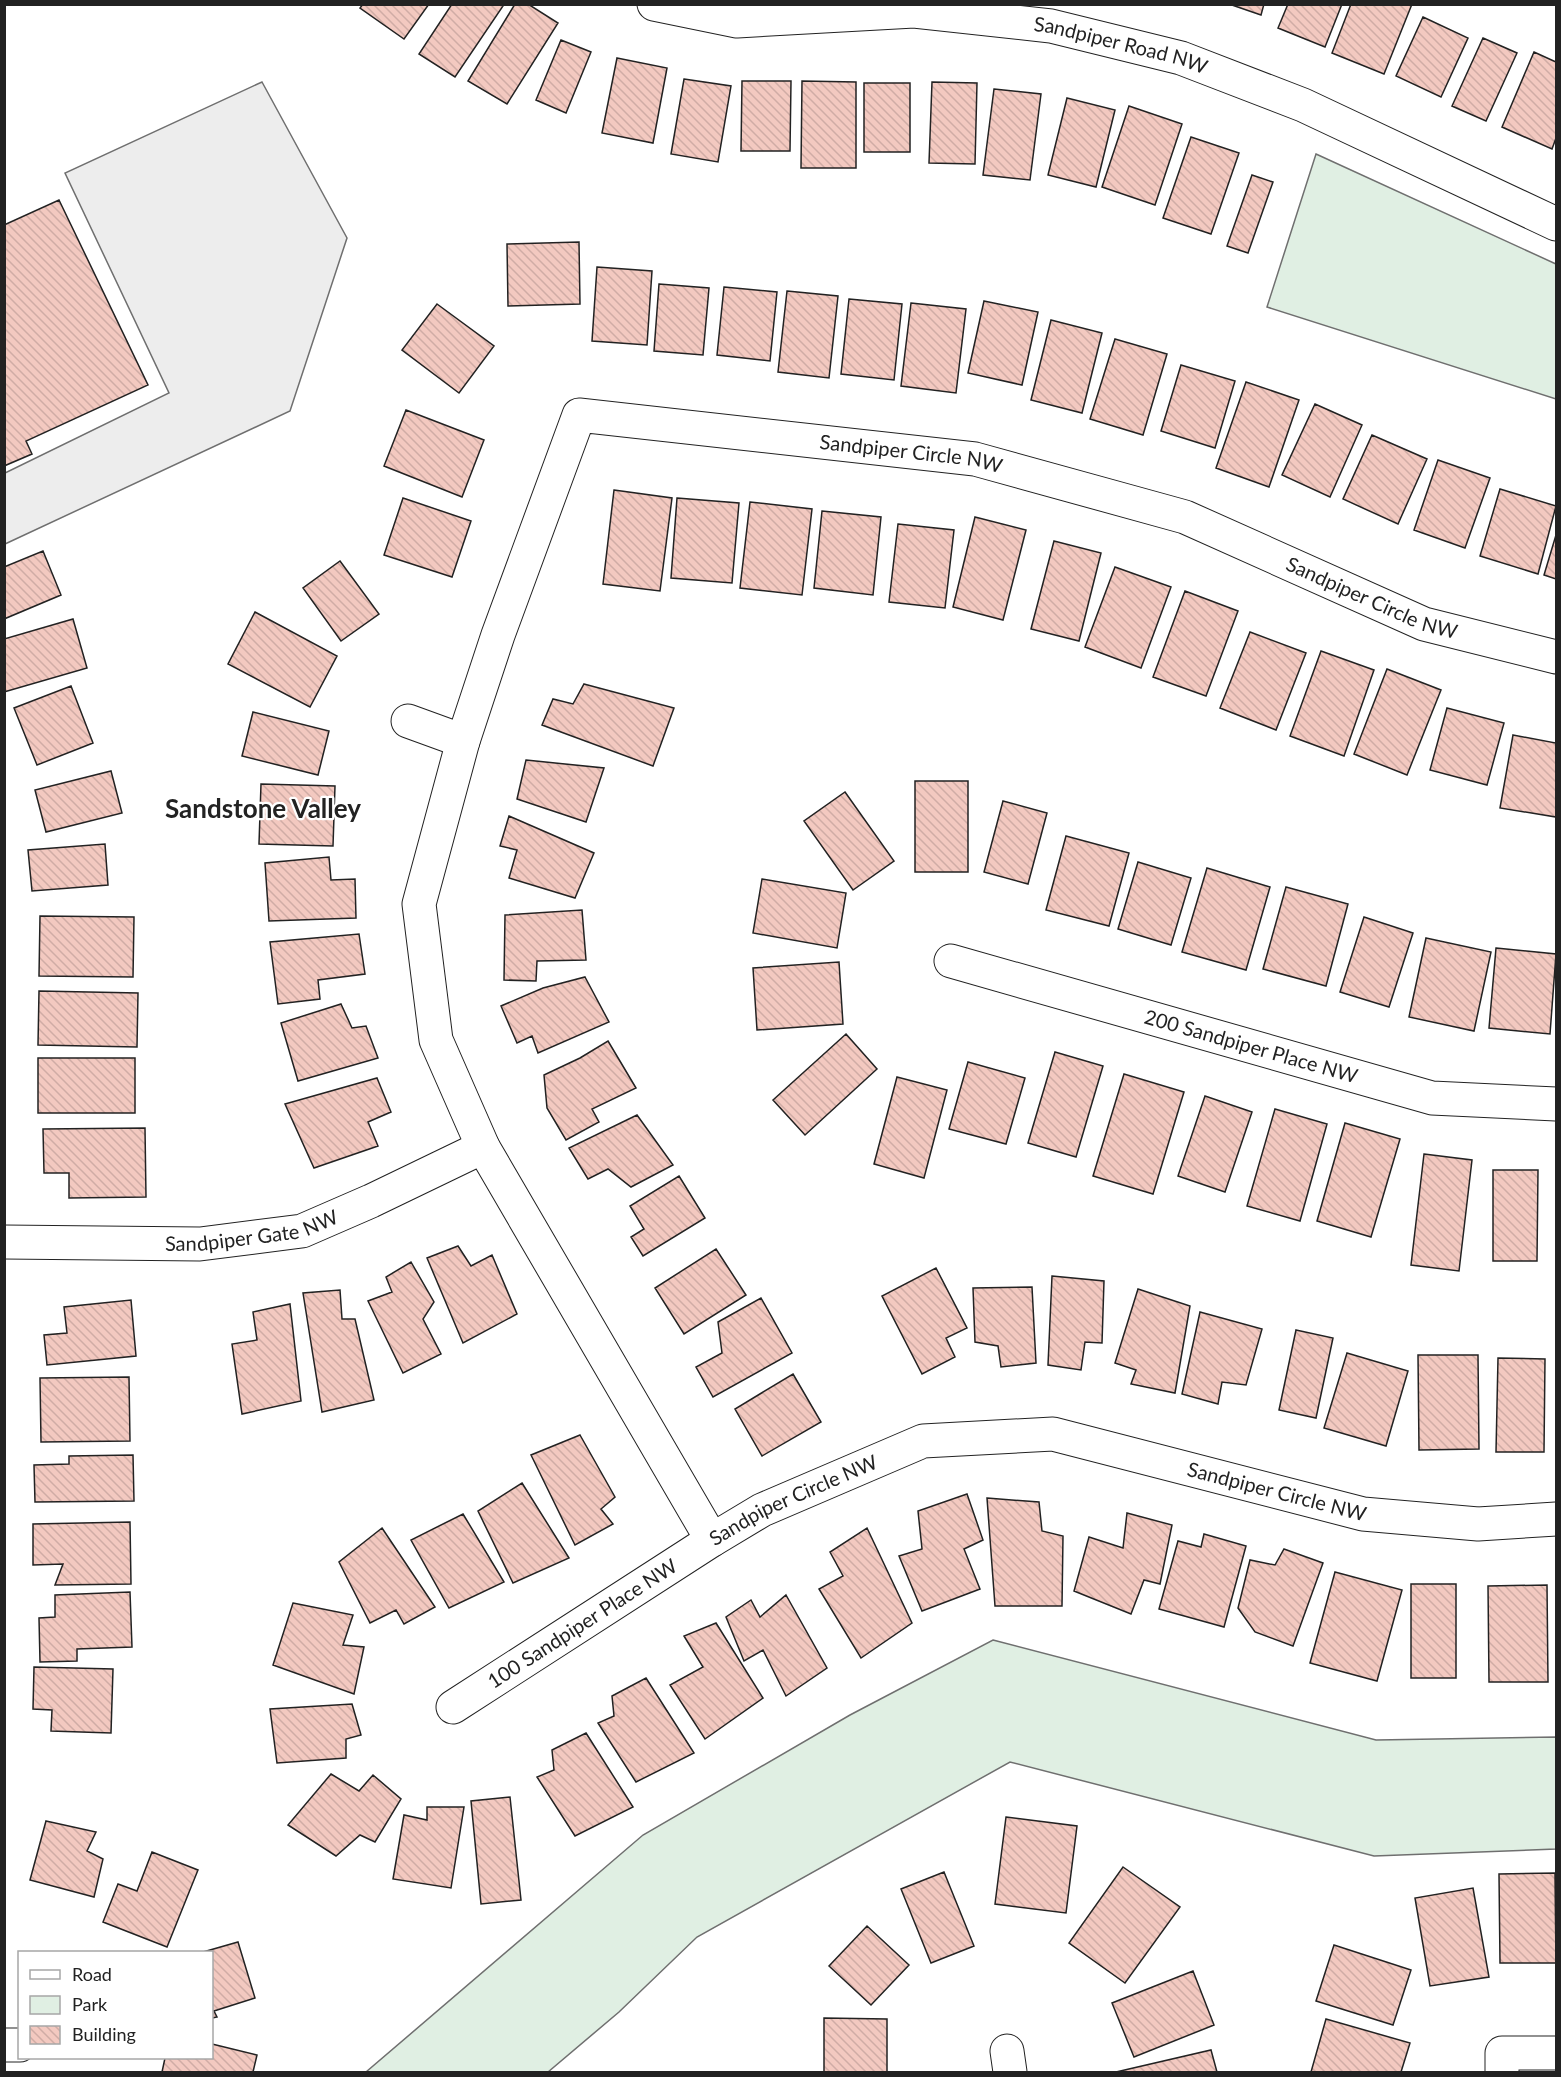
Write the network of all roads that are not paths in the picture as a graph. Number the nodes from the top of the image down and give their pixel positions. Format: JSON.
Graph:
{"nodes":[{"id":1,"x":654,"y":4,"type":"edge"},
{"id":2,"x":1557,"y":224,"type":"edge"},
{"id":3,"x":1557,"y":657,"type":"edge"},
{"id":4,"x":408,"y":721,"type":"dead end"},
{"id":5,"x":463,"y":741,"type":"junction"},
{"id":6,"x":951,"y":961,"type":"dead end"},
{"id":7,"x":1557,"y":1104,"type":"edge"},
{"id":8,"x":483,"y":1147,"type":"junction"},
{"id":9,"x":4,"y":1242,"type":"edge"},
{"id":10,"x":1557,"y":1519,"type":"edge"},
{"id":11,"x":712,"y":1540,"type":"junction"},
{"id":12,"x":453,"y":1707,"type":"dead end"},
{"id":13,"x":1557,"y":2053,"type":"edge"},
{"id":14,"x":1502,"y":2073,"type":"edge"}],
"edges":[{"from":1,"to":2,"type":"street","name":"Sandpiper Road NW"},
{"from":3,"to":5,"type":"street","name":"Sandpiper Circle NW"},
{"from":4,"to":5,"type":"street"},
{"from":5,"to":8,"type":"street","name":"Sandpiper Circle NW"},
{"from":6,"to":7,"type":"street","name":"200 Sandpiper Place NW"},
{"from":8,"to":9,"type":"street","name":"Sandpiper Gate NW"},
{"from":8,"to":11,"type":"street","name":"Sandpiper Circle NW"},
{"from":10,"to":11,"type":"street","name":"Sandpiper Circle NW"},
{"from":11,"to":12,"type":"street","name":"100 Sandpiper Place NW"},
{"from":13,"to":14,"type":"street"}]}
